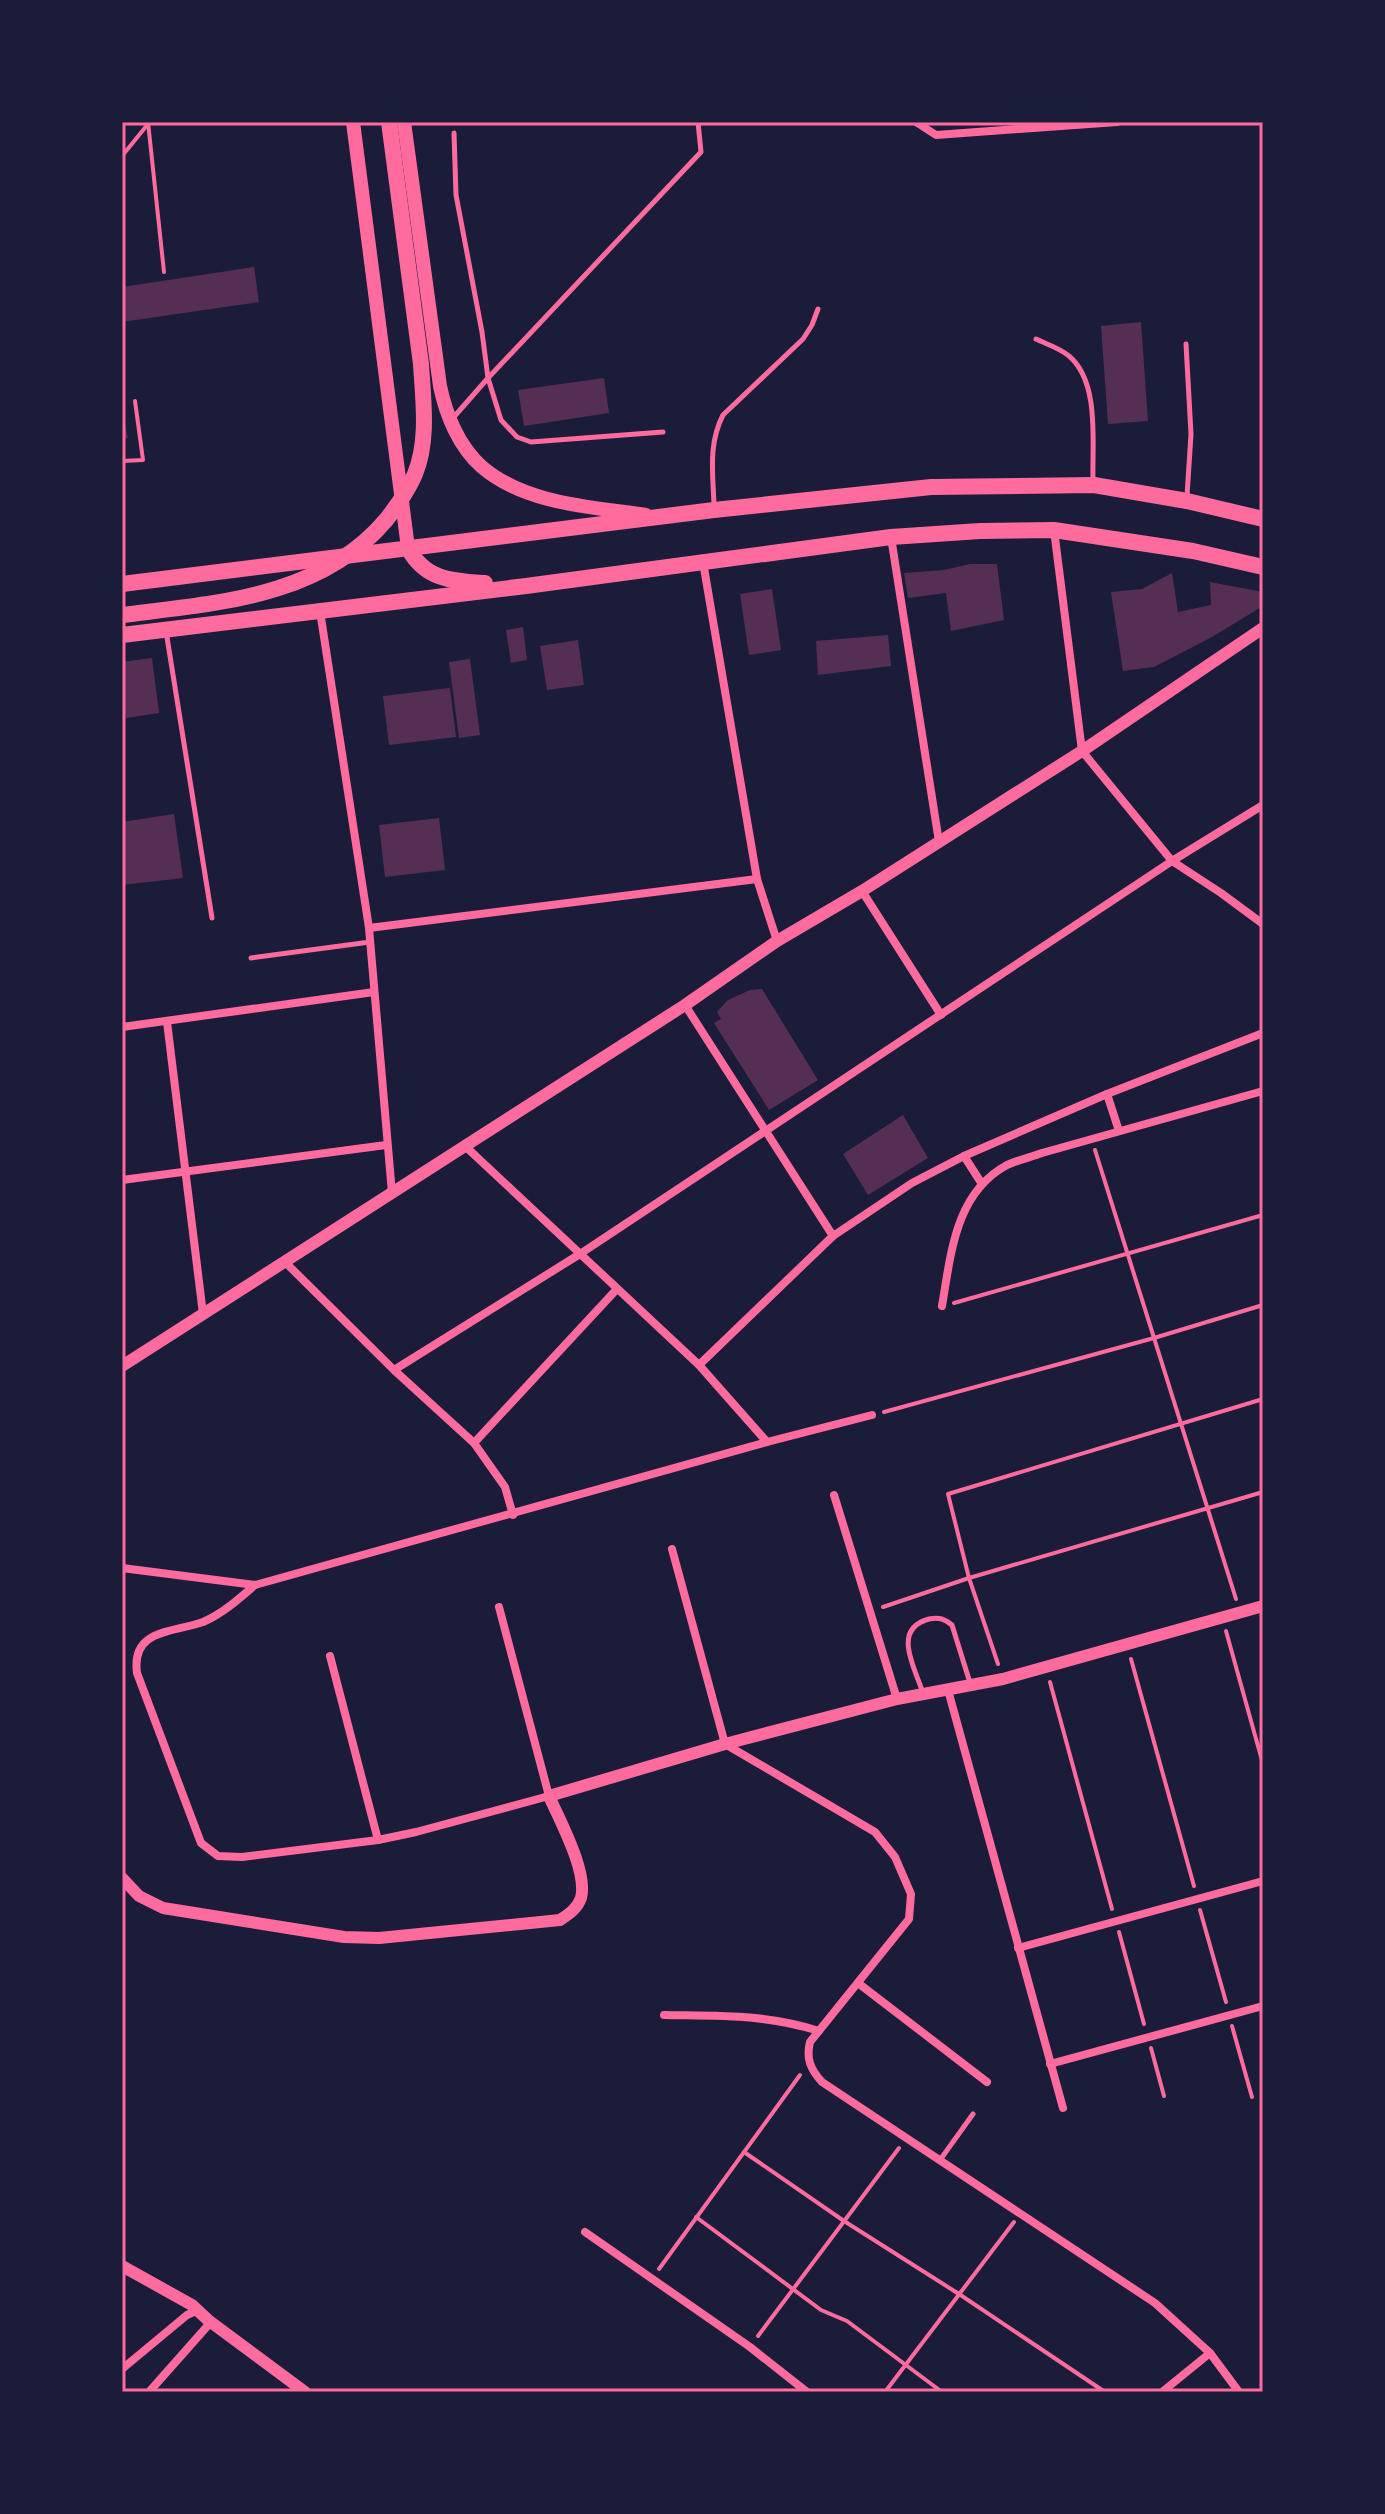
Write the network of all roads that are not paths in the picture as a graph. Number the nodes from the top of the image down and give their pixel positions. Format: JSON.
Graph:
{"nodes":[{"id":1,"x":353,"y":122,"type":"edge"},
{"id":2,"x":389,"y":122,"type":"edge"},
{"id":3,"x":404,"y":122,"type":"edge"},
{"id":4,"x":698,"y":122,"type":"edge"},
{"id":5,"x":916,"y":122,"type":"edge"},
{"id":6,"x":1117,"y":122,"type":"edge"},
{"id":7,"x":454,"y":133,"type":"dead end"},
{"id":8,"x":818,"y":309,"type":"dead end"},
{"id":9,"x":1036,"y":339,"type":"dead end"},
{"id":10,"x":1186,"y":344,"type":"dead end"},
{"id":11,"x":488,"y":378,"type":"junction"},
{"id":12,"x":450,"y":421,"type":"junction"},
{"id":13,"x":663,"y":432,"type":"dead end"},
{"id":14,"x":1094,"y":485,"type":"junction"},
{"id":15,"x":1187,"y":501,"type":"junction"},
{"id":16,"x":714,"y":510,"type":"junction"},
{"id":17,"x":662,"y":518,"type":"junction"},
{"id":18,"x":1263,"y":519,"type":"edge"},
{"id":19,"x":1054,"y":530,"type":"junction"},
{"id":20,"x":891,"y":537,"type":"junction"},
{"id":21,"x":408,"y":548,"type":"junction"},
{"id":22,"x":703,"y":562,"type":"junction"},
{"id":23,"x":1263,"y":567,"type":"edge"},
{"id":24,"x":122,"y":584,"type":"edge"},
{"id":25,"x":526,"y":586,"type":"junction"},
{"id":26,"x":320,"y":610,"type":"junction"},
{"id":27,"x":122,"y":615,"type":"edge"},
{"id":28,"x":1263,"y":628,"type":"edge"},
{"id":29,"x":166,"y":630,"type":"junction"},
{"id":30,"x":122,"y":635,"type":"edge"},
{"id":31,"x":1082,"y":751,"type":"junction"},
{"id":32,"x":1263,"y":805,"type":"edge"},
{"id":33,"x":939,"y":842,"type":"junction"},
{"id":34,"x":1172,"y":861,"type":"junction"},
{"id":35,"x":757,"y":879,"type":"junction"},
{"id":36,"x":862,"y":891,"type":"junction"},
{"id":37,"x":212,"y":918,"type":"dead end"},
{"id":38,"x":1263,"y":924,"type":"edge"},
{"id":39,"x":369,"y":928,"type":"junction"},
{"id":40,"x":777,"y":941,"type":"junction"},
{"id":41,"x":370,"y":942,"type":"junction"},
{"id":42,"x":251,"y":958,"type":"dead end"},
{"id":43,"x":374,"y":992,"type":"junction"},
{"id":44,"x":685,"y":1005,"type":"junction"},
{"id":45,"x":941,"y":1015,"type":"junction"},
{"id":46,"x":167,"y":1022,"type":"junction"},
{"id":47,"x":122,"y":1027,"type":"edge"},
{"id":48,"x":1263,"y":1033,"type":"edge"},
{"id":49,"x":1263,"y":1091,"type":"edge"},
{"id":50,"x":1107,"y":1094,"type":"junction"},
{"id":51,"x":766,"y":1130,"type":"junction"},
{"id":52,"x":1119,"y":1131,"type":"junction"},
{"id":53,"x":386,"y":1145,"type":"junction"},
{"id":54,"x":465,"y":1146,"type":"junction"},
{"id":55,"x":964,"y":1156,"type":"junction"},
{"id":56,"x":184,"y":1170,"type":"junction"},
{"id":57,"x":122,"y":1180,"type":"edge"},
{"id":58,"x":982,"y":1184,"type":"junction"},
{"id":59,"x":392,"y":1193,"type":"junction"},
{"id":60,"x":833,"y":1236,"type":"junction"},
{"id":61,"x":580,"y":1254,"type":"junction"},
{"id":62,"x":285,"y":1262,"type":"junction"},
{"id":63,"x":616,"y":1290,"type":"junction"},
{"id":64,"x":942,"y":1306,"type":"road end"},
{"id":65,"x":203,"y":1314,"type":"junction"},
{"id":66,"x":699,"y":1365,"type":"junction"},
{"id":67,"x":122,"y":1366,"type":"edge"},
{"id":68,"x":394,"y":1370,"type":"junction"},
{"id":69,"x":872,"y":1415,"type":"road end"},
{"id":70,"x":767,"y":1442,"type":"junction"},
{"id":71,"x":474,"y":1443,"type":"junction"},
{"id":72,"x":834,"y":1495,"type":"dead end"},
{"id":73,"x":513,"y":1515,"type":"junction"},
{"id":74,"x":672,"y":1549,"type":"dead end"},
{"id":75,"x":122,"y":1568,"type":"edge"},
{"id":76,"x":255,"y":1585,"type":"junction"},
{"id":77,"x":1263,"y":1606,"type":"edge"},
{"id":78,"x":499,"y":1607,"type":"dead end"},
{"id":79,"x":330,"y":1656,"type":"dead end"},
{"id":80,"x":971,"y":1686,"type":"junction"},
{"id":81,"x":948,"y":1690,"type":"junction"},
{"id":82,"x":924,"y":1694,"type":"junction"},
{"id":83,"x":897,"y":1699,"type":"junction"},
{"id":84,"x":725,"y":1744,"type":"junction"},
{"id":85,"x":549,"y":1796,"type":"junction"},
{"id":86,"x":378,"y":1840,"type":"junction"},
{"id":87,"x":122,"y":1878,"type":"edge"},
{"id":88,"x":1263,"y":1881,"type":"edge"},
{"id":89,"x":1018,"y":1948,"type":"junction"},
{"id":90,"x":858,"y":1983,"type":"junction"},
{"id":91,"x":1263,"y":2006,"type":"edge"},
{"id":92,"x":664,"y":2015,"type":"dead end"},
{"id":93,"x":819,"y":2031,"type":"junction"},
{"id":94,"x":1050,"y":2064,"type":"junction"},
{"id":95,"x":987,"y":2082,"type":"dead end"},
{"id":96,"x":1063,"y":2108,"type":"dead end"},
{"id":97,"x":973,"y":2114,"type":"dead end"},
{"id":98,"x":940,"y":2160,"type":"junction"},
{"id":99,"x":585,"y":2232,"type":"dead end"},
{"id":100,"x":122,"y":2266,"type":"edge"},
{"id":101,"x":198,"y":2310,"type":"junction"},
{"id":102,"x":211,"y":2322,"type":"junction"},
{"id":103,"x":1210,"y":2353,"type":"junction"},
{"id":104,"x":122,"y":2369,"type":"edge"},
{"id":105,"x":149,"y":2392,"type":"edge"},
{"id":106,"x":305,"y":2392,"type":"edge"},
{"id":107,"x":807,"y":2392,"type":"edge"},
{"id":108,"x":1162,"y":2392,"type":"edge"},
{"id":109,"x":1239,"y":2392,"type":"edge"}],
"edges":[{"from":1,"to":21,"type":"main road"},
{"from":2,"to":27,"type":"main road"},
{"from":3,"to":12,"type":"main road"},
{"from":4,"to":11,"type":"lane"},
{"from":5,"to":6,"type":"street"},
{"from":7,"to":11,"type":"lane"},
{"from":8,"to":16,"type":"lane"},
{"from":9,"to":14,"type":"lane"},
{"from":10,"to":15,"type":"lane"},
{"from":11,"to":12,"type":"lane"},
{"from":11,"to":13,"type":"lane"},
{"from":12,"to":17,"type":"main road"},
{"from":14,"to":15,"type":"main road"},
{"from":14,"to":16,"type":"main road"},
{"from":15,"to":18,"type":"main road"},
{"from":16,"to":17,"type":"main road"},
{"from":17,"to":21,"type":"main road"},
{"from":19,"to":20,"type":"main road"},
{"from":19,"to":23,"type":"main road"},
{"from":19,"to":31,"type":"street"},
{"from":20,"to":22,"type":"main road"},
{"from":20,"to":33,"type":"street"},
{"from":21,"to":24,"type":"main road"},
{"from":21,"to":25,"type":"main road"},
{"from":22,"to":25,"type":"main road"},
{"from":22,"to":35,"type":"street"},
{"from":25,"to":26,"type":"main road"},
{"from":26,"to":29,"type":"main road"},
{"from":26,"to":39,"type":"street"},
{"from":28,"to":31,"type":"street"},
{"from":29,"to":30,"type":"main road"},
{"from":29,"to":37,"type":"lane"},
{"from":31,"to":33,"type":"street"},
{"from":31,"to":34,"type":"street"},
{"from":32,"to":34,"type":"street"},
{"from":33,"to":36,"type":"street"},
{"from":34,"to":38,"type":"street"},
{"from":34,"to":45,"type":"street"},
{"from":35,"to":39,"type":"street"},
{"from":35,"to":40,"type":"street"},
{"from":36,"to":40,"type":"street"},
{"from":36,"to":45,"type":"street"},
{"from":39,"to":41,"type":"street"},
{"from":40,"to":44,"type":"street"},
{"from":41,"to":42,"type":"lane"},
{"from":41,"to":43,"type":"street"},
{"from":43,"to":46,"type":"street"},
{"from":43,"to":53,"type":"street"},
{"from":44,"to":51,"type":"street"},
{"from":44,"to":54,"type":"street"},
{"from":45,"to":51,"type":"street"},
{"from":46,"to":47,"type":"street"},
{"from":46,"to":56,"type":"street"},
{"from":48,"to":50,"type":"street"},
{"from":49,"to":52,"type":"street"},
{"from":50,"to":52,"type":"street"},
{"from":50,"to":55,"type":"street"},
{"from":51,"to":60,"type":"street"},
{"from":51,"to":61,"type":"street"},
{"from":52,"to":58,"type":"street"},
{"from":53,"to":56,"type":"street"},
{"from":53,"to":59,"type":"street"},
{"from":54,"to":59,"type":"street"},
{"from":54,"to":61,"type":"street"},
{"from":55,"to":58,"type":"street"},
{"from":55,"to":60,"type":"street"},
{"from":56,"to":57,"type":"street"},
{"from":56,"to":65,"type":"street"},
{"from":58,"to":64,"type":"street"},
{"from":59,"to":62,"type":"street"},
{"from":60,"to":66,"type":"street"},
{"from":61,"to":63,"type":"street"},
{"from":61,"to":68,"type":"street"},
{"from":62,"to":65,"type":"street"},
{"from":62,"to":68,"type":"street"},
{"from":63,"to":66,"type":"street"},
{"from":63,"to":71,"type":"street"},
{"from":65,"to":67,"type":"street"},
{"from":66,"to":70,"type":"street"},
{"from":68,"to":71,"type":"street"},
{"from":69,"to":70,"type":"street"},
{"from":70,"to":73,"type":"street"},
{"from":71,"to":73,"type":"street"},
{"from":72,"to":83,"type":"street"},
{"from":73,"to":76,"type":"street"},
{"from":74,"to":84,"type":"street"},
{"from":75,"to":76,"type":"street"},
{"from":76,"to":86,"type":"street"},
{"from":77,"to":80,"type":"street"},
{"from":78,"to":85,"type":"street"},
{"from":79,"to":86,"type":"street"},
{"from":80,"to":81,"type":"street"},
{"from":80,"to":82,"type":"lane"},
{"from":81,"to":82,"type":"street"},
{"from":81,"to":89,"type":"street"},
{"from":82,"to":83,"type":"street"},
{"from":83,"to":84,"type":"street"},
{"from":84,"to":85,"type":"street"},
{"from":84,"to":90,"type":"street"},
{"from":85,"to":86,"type":"street"},
{"from":85,"to":87,"type":"street"},
{"from":88,"to":89,"type":"street"},
{"from":89,"to":94,"type":"street"},
{"from":90,"to":93,"type":"street"},
{"from":90,"to":95,"type":"street"},
{"from":91,"to":94,"type":"street"},
{"from":92,"to":93,"type":"street"},
{"from":93,"to":98,"type":"street"},
{"from":94,"to":96,"type":"street"},
{"from":97,"to":98,"type":"lane"},
{"from":98,"to":103,"type":"street"},
{"from":99,"to":107,"type":"street"},
{"from":100,"to":101,"type":"street"},
{"from":101,"to":102,"type":"street"},
{"from":101,"to":104,"type":"street"},
{"from":102,"to":105,"type":"street"},
{"from":102,"to":106,"type":"street"},
{"from":103,"to":108,"type":"street"},
{"from":103,"to":109,"type":"street"}]}
